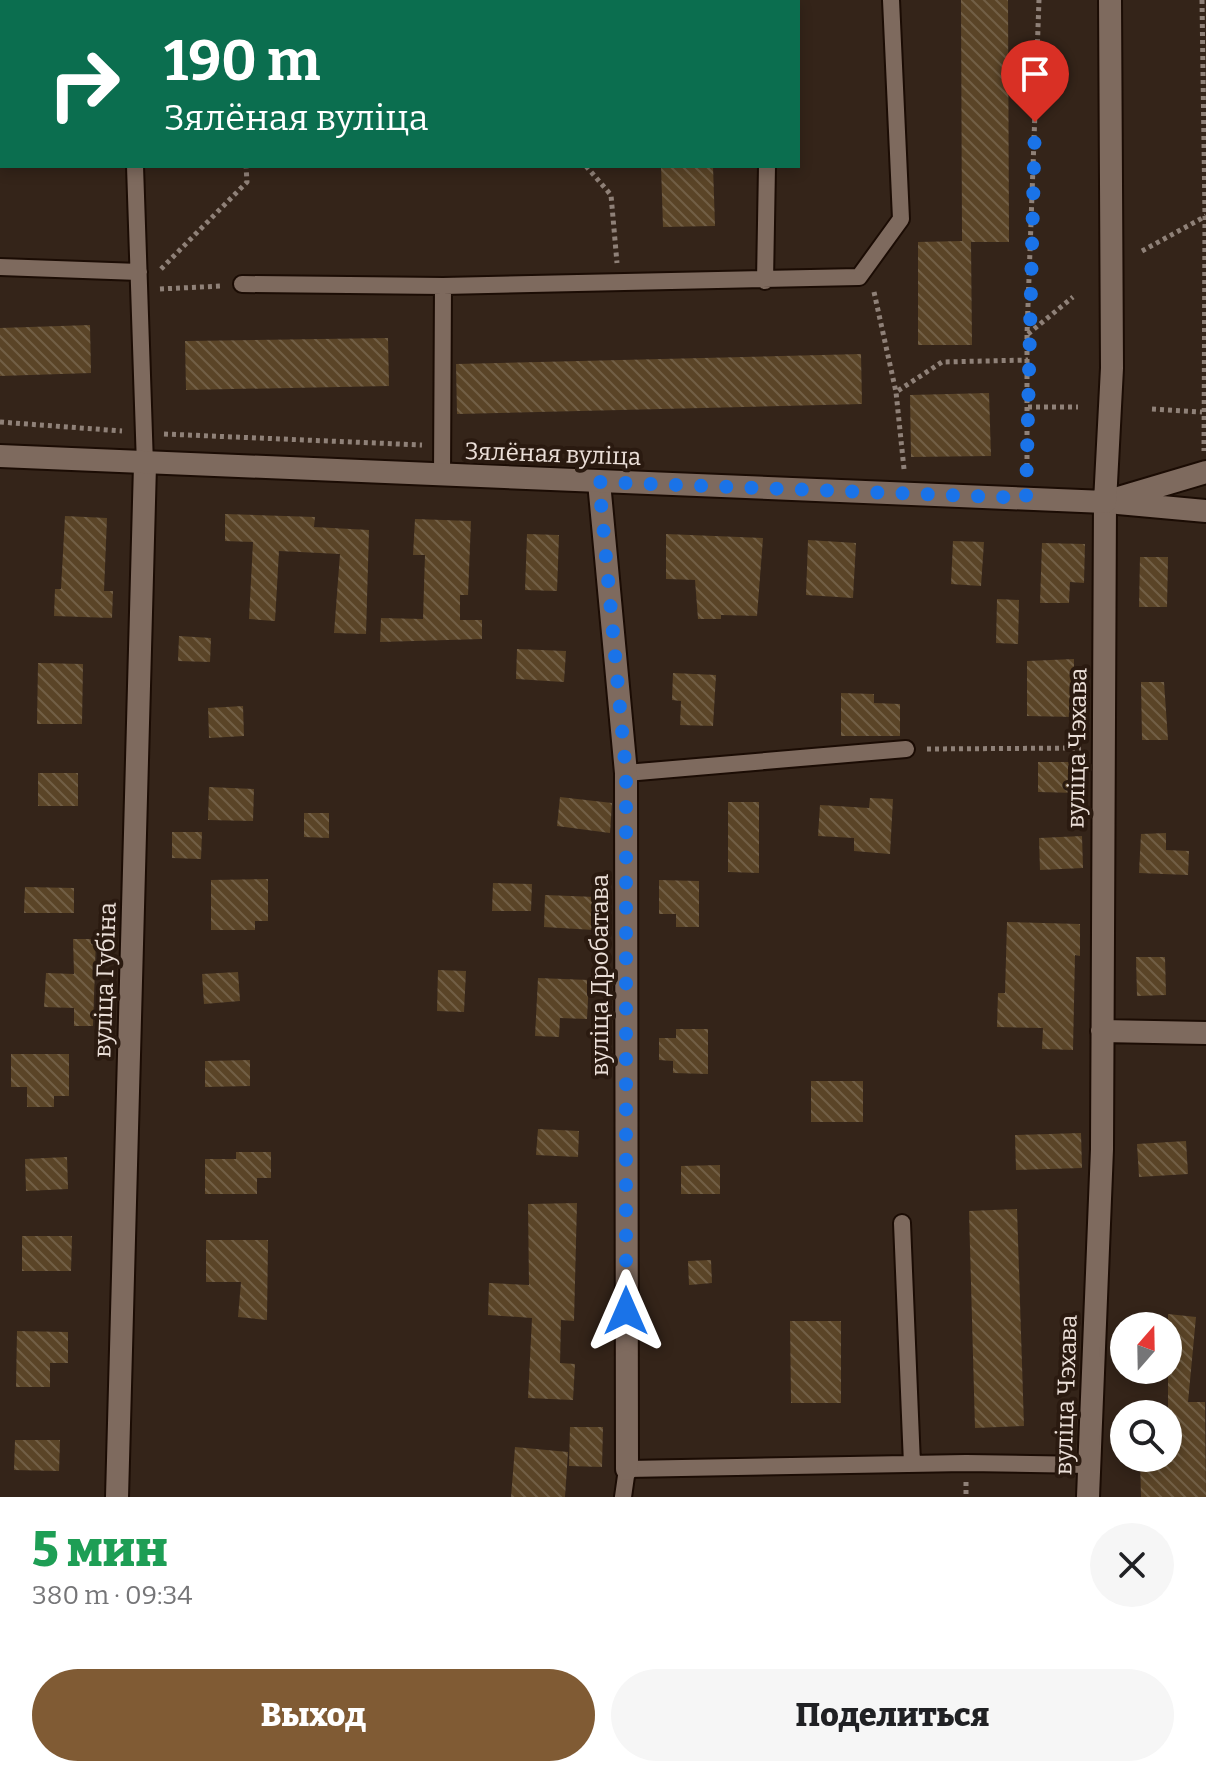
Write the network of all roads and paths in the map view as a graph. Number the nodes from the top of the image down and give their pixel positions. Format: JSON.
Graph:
{"nodes":[{"id":1,"x":891,"y":0,"type":"edge"},
{"id":2,"x":1039,"y":0,"type":"edge"},
{"id":3,"x":1110,"y":0,"type":"edge"},
{"id":4,"x":1202,"y":0,"type":"edge"},
{"id":5,"x":135,"y":168,"type":"edge"},
{"id":6,"x":246,"y":168,"type":"edge"},
{"id":7,"x":588,"y":168,"type":"edge"},
{"id":8,"x":767,"y":168,"type":"edge"},
{"id":9,"x":1206,"y":216,"type":"edge"},
{"id":10,"x":1142,"y":251,"type":"dead end"},
{"id":11,"x":868,"y":265,"type":"junction"},
{"id":12,"x":0,"y":267,"type":"edge"},
{"id":13,"x":139,"y":272,"type":"junction"},
{"id":14,"x":765,"y":281,"type":"junction"},
{"id":15,"x":619,"y":283,"type":"junction"},
{"id":16,"x":242,"y":284,"type":"joint"},
{"id":17,"x":443,"y":286,"type":"junction"},
{"id":18,"x":140,"y":291,"type":"junction"},
{"id":19,"x":1073,"y":297,"type":"dead end"},
{"id":20,"x":1027,"y":334,"type":"junction"},
{"id":21,"x":1028,"y":360,"type":"junction"},
{"id":22,"x":896,"y":392,"type":"junction"},
{"id":23,"x":1028,"y":407,"type":"junction"},
{"id":24,"x":1078,"y":407,"type":"dead end"},
{"id":25,"x":1152,"y":409,"type":"dead end"},
{"id":26,"x":1203,"y":413,"type":"junction"},
{"id":27,"x":0,"y":456,"type":"edge"},
{"id":28,"x":145,"y":465,"type":"junction"},
{"id":29,"x":904,"y":472,"type":"dead end"},
{"id":30,"x":1205,"y":472,"type":"edge"},
{"id":31,"x":442,"y":477,"type":"junction"},
{"id":32,"x":599,"y":482,"type":"junction"},
{"id":33,"x":1026,"y":498,"type":"junction"},
{"id":34,"x":1105,"y":502,"type":"junction"},
{"id":35,"x":1206,"y":511,"type":"edge"},
{"id":36,"x":1102,"y":748,"type":"junction"},
{"id":37,"x":906,"y":749,"type":"joint"},
{"id":38,"x":626,"y":773,"type":"junction"},
{"id":39,"x":1102,"y":1031,"type":"junction"},
{"id":40,"x":1206,"y":1033,"type":"edge"},
{"id":41,"x":902,"y":1223,"type":"dead end"},
{"id":42,"x":912,"y":1464,"type":"junction"},
{"id":43,"x":1089,"y":1465,"type":"junction"},
{"id":44,"x":627,"y":1469,"type":"junction"},
{"id":45,"x":117,"y":1497,"type":"edge"},
{"id":46,"x":623,"y":1497,"type":"edge"},
{"id":47,"x":1088,"y":1497,"type":"edge"}],
"edges":[{"from":1,"to":11,"type":"lane"},
{"from":2,"to":20,"type":"path"},
{"from":3,"to":34,"type":"street","name":"вуліца Чэхава"},
{"from":4,"to":9,"type":"path"},
{"from":5,"to":13,"type":"lane"},
{"from":6,"to":18,"type":"path"},
{"from":7,"to":15,"type":"path"},
{"from":8,"to":14,"type":"lane"},
{"from":9,"to":10,"type":"path"},
{"from":9,"to":26,"type":"path"},
{"from":11,"to":14,"type":"lane"},
{"from":11,"to":22,"type":"path"},
{"from":12,"to":13,"type":"lane"},
{"from":13,"to":18,"type":"lane"},
{"from":14,"to":15,"type":"lane"},
{"from":15,"to":17,"type":"lane"},
{"from":16,"to":17,"type":"lane"},
{"from":16,"to":18,"type":"path"},
{"from":17,"to":31,"type":"lane"},
{"from":18,"to":28,"type":"lane"},
{"from":19,"to":20,"type":"path"},
{"from":20,"to":21,"type":"path"},
{"from":21,"to":22,"type":"path"},
{"from":21,"to":23,"type":"path"},
{"from":22,"to":29,"type":"path"},
{"from":23,"to":24,"type":"path"},
{"from":23,"to":33,"type":"path"},
{"from":25,"to":26,"type":"path"},
{"from":26,"to":30,"type":"path"},
{"from":27,"to":28,"type":"street","name":"Зялёная вуліца"},
{"from":28,"to":31,"type":"street","name":"Зялёная вуліца"},
{"from":28,"to":45,"type":"street","name":"вуліца Губіна"},
{"from":30,"to":34,"type":"street","name":"Зялёная вуліца"},
{"from":31,"to":32,"type":"street","name":"Зялёная вуліца"},
{"from":32,"to":33,"type":"street","name":"Зялёная вуліца"},
{"from":32,"to":38,"type":"street","name":"вуліца Дробатава"},
{"from":33,"to":34,"type":"street","name":"Зялёная вуліца"},
{"from":34,"to":35,"type":"street","name":"Зялёная вуліца"},
{"from":34,"to":36,"type":"street","name":"вуліца Чэхава"},
{"from":36,"to":37,"type":"path"},
{"from":36,"to":39,"type":"street","name":"вуліца Чэхава"},
{"from":37,"to":38,"type":"lane"},
{"from":38,"to":44,"type":"street","name":"вуліца Дробатава"},
{"from":39,"to":40,"type":"street"},
{"from":39,"to":43,"type":"street","name":"вуліца Чэхава"},
{"from":41,"to":42,"type":"lane"},
{"from":42,"to":43,"type":"lane"},
{"from":42,"to":44,"type":"lane"},
{"from":43,"to":47,"type":"street","name":"вуліца Чэхава"},
{"from":44,"to":46,"type":"lane"}]}
